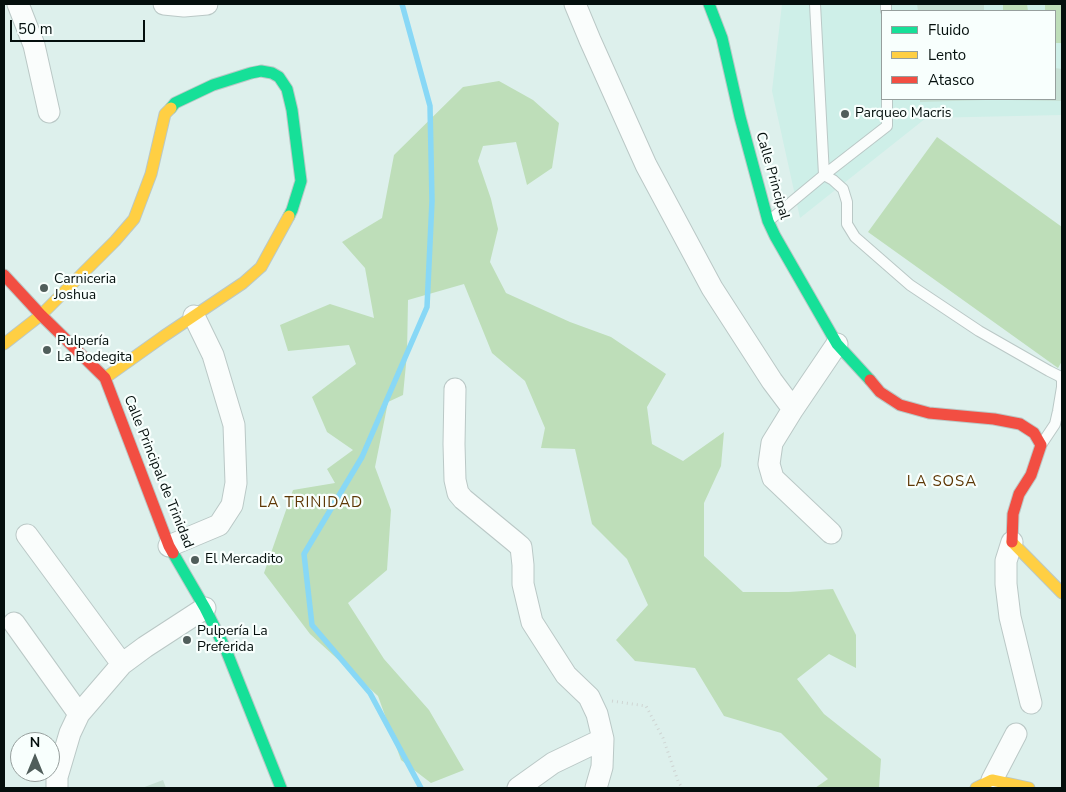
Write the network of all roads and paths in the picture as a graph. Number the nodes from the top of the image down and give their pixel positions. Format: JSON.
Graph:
{"nodes":[{"id":1,"x":18,"y":4,"type":"edge"},
{"id":2,"x":164,"y":4,"type":"edge"},
{"id":3,"x":207,"y":4,"type":"edge"},
{"id":4,"x":575,"y":4,"type":"edge"},
{"id":5,"x":708,"y":4,"type":"edge"},
{"id":6,"x":815,"y":4,"type":"edge"},
{"id":7,"x":887,"y":100,"type":"edge"},
{"id":8,"x":49,"y":112,"type":"dead end"},
{"id":9,"x":824,"y":175,"type":"junction"},
{"id":10,"x":768,"y":221,"type":"junction"},
{"id":11,"x":4,"y":275,"type":"edge"},
{"id":12,"x":41,"y":315,"type":"junction"},
{"id":13,"x":194,"y":316,"type":"junction"},
{"id":14,"x":4,"y":344,"type":"edge"},
{"id":15,"x":837,"y":344,"type":"junction"},
{"id":16,"x":105,"y":378,"type":"junction"},
{"id":17,"x":455,"y":389,"type":"dead end"},
{"id":18,"x":793,"y":409,"type":"junction"},
{"id":19,"x":1040,"y":445,"type":"junction"},
{"id":20,"x":831,"y":533,"type":"dead end"},
{"id":21,"x":27,"y":535,"type":"dead end"},
{"id":22,"x":1012,"y":542,"type":"junction"},
{"id":23,"x":169,"y":546,"type":"junction"},
{"id":24,"x":1062,"y":592,"type":"edge"},
{"id":25,"x":205,"y":608,"type":"junction"},
{"id":26,"x":14,"y":623,"type":"dead end"},
{"id":27,"x":122,"y":664,"type":"junction"},
{"id":28,"x":589,"y":697,"type":"junction"},
{"id":29,"x":1031,"y":703,"type":"dead end"},
{"id":30,"x":79,"y":714,"type":"junction"},
{"id":31,"x":1016,"y":734,"type":"dead end"},
{"id":32,"x":603,"y":739,"type":"junction"},
{"id":33,"x":984,"y":784,"type":"edge"},
{"id":34,"x":57,"y":788,"type":"edge"},
{"id":35,"x":281,"y":788,"type":"edge"},
{"id":36,"x":518,"y":788,"type":"edge"},
{"id":37,"x":596,"y":788,"type":"edge"},
{"id":38,"x":682,"y":788,"type":"edge"},
{"id":39,"x":1029,"y":788,"type":"edge"}],
"edges":[{"from":1,"to":8,"type":"street"},
{"from":2,"to":3,"type":"street"},
{"from":4,"to":18,"type":"street"},
{"from":5,"to":10,"type":"street","name":"Calle Principal"},
{"from":6,"to":9,"type":"lane"},
{"from":7,"to":9,"type":"lane"},
{"from":9,"to":10,"type":"lane"},
{"from":9,"to":19,"type":"lane"},
{"from":10,"to":15,"type":"street","name":"Calle Principal"},
{"from":11,"to":12,"type":"street","name":"Calle Principal de Trinidad"},
{"from":12,"to":13,"type":"street"},
{"from":12,"to":14,"type":"street"},
{"from":12,"to":16,"type":"street","name":"Calle Principal de Trinidad"},
{"from":13,"to":16,"type":"street"},
{"from":13,"to":23,"type":"street"},
{"from":15,"to":18,"type":"street"},
{"from":15,"to":19,"type":"street","name":"Calle Principal"},
{"from":16,"to":23,"type":"street","name":"Calle Principal de Trinidad"},
{"from":17,"to":28,"type":"street"},
{"from":18,"to":20,"type":"street"},
{"from":19,"to":22,"type":"street"},
{"from":21,"to":27,"type":"street"},
{"from":22,"to":24,"type":"street"},
{"from":22,"to":29,"type":"street"},
{"from":23,"to":25,"type":"street","name":"Calle Principal de Trinidad"},
{"from":25,"to":27,"type":"street"},
{"from":25,"to":35,"type":"street","name":"Calle Principal de Trinidad"},
{"from":26,"to":30,"type":"street"},
{"from":27,"to":30,"type":"street"},
{"from":28,"to":32,"type":"street"},
{"from":28,"to":38,"type":"path"},
{"from":30,"to":34,"type":"street"},
{"from":31,"to":33,"type":"street"},
{"from":32,"to":36,"type":"street"},
{"from":32,"to":37,"type":"street"},
{"from":33,"to":39,"type":"street"}]}
